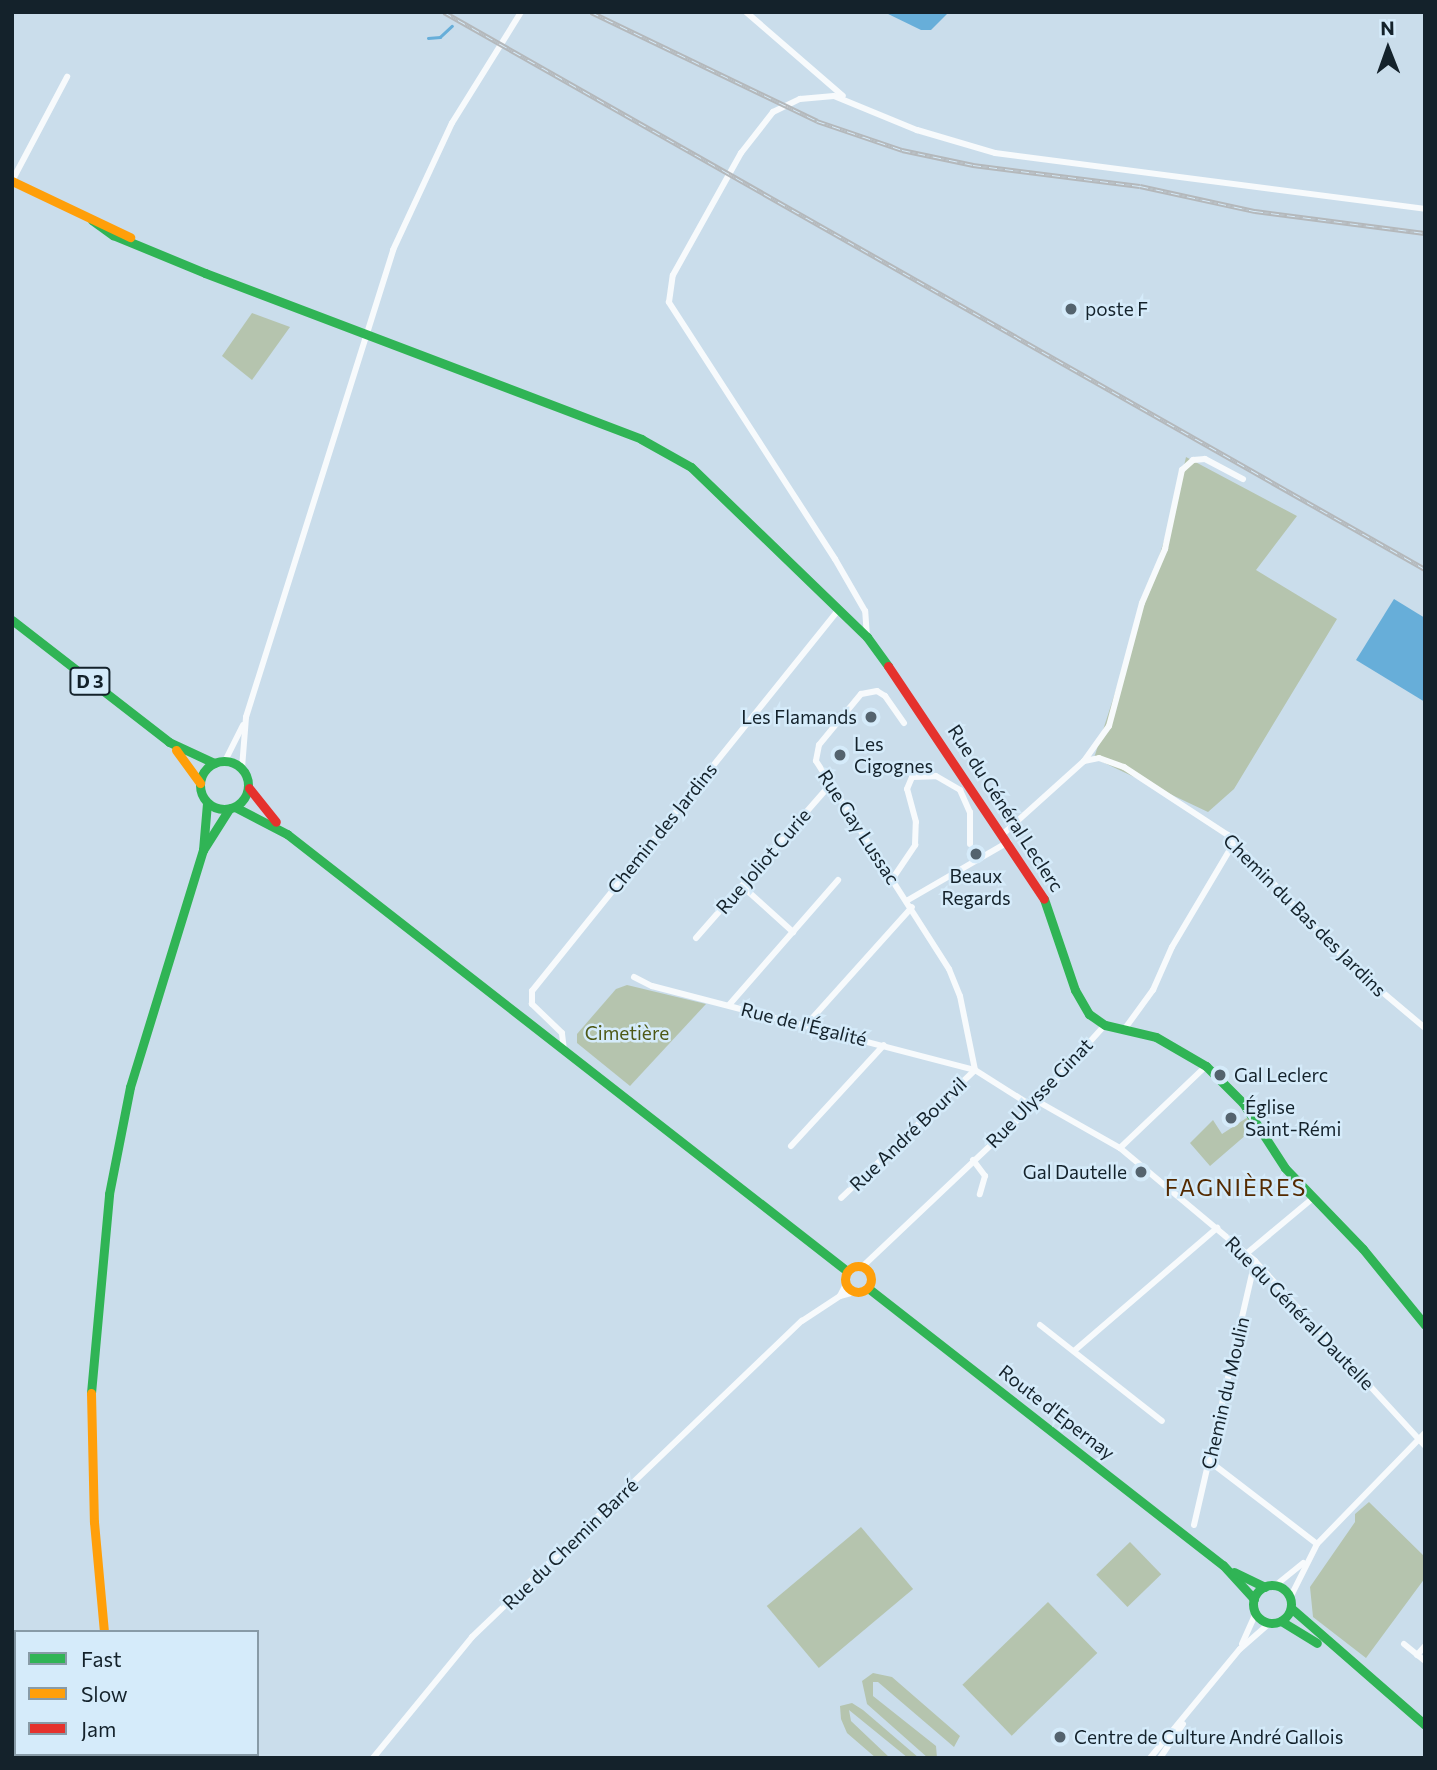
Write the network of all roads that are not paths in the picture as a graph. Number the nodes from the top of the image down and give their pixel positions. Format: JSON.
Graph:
{"nodes":[{"id":1,"x":522,"y":12,"type":"edge"},
{"id":2,"x":746,"y":12,"type":"edge"},
{"id":3,"x":67,"y":77,"type":"dead end"},
{"id":4,"x":845,"y":98,"type":"junction"},
{"id":5,"x":12,"y":181,"type":"edge"},
{"id":6,"x":1425,"y":209,"type":"edge"},
{"id":7,"x":1243,"y":479,"type":"dead end"},
{"id":8,"x":839,"y":609,"type":"junction"},
{"id":9,"x":12,"y":621,"type":"edge"},
{"id":10,"x":867,"y":637,"type":"junction"},
{"id":11,"x":246,"y":717,"type":"junction"},
{"id":12,"x":904,"y":723,"type":"dead end"},
{"id":13,"x":169,"y":742,"type":"junction"},
{"id":14,"x":225,"y":761,"type":"junction"},
{"id":15,"x":1084,"y":761,"type":"junction"},
{"id":16,"x":214,"y":763,"type":"junction"},
{"id":17,"x":242,"y":768,"type":"junction"},
{"id":18,"x":200,"y":783,"type":"junction"},
{"id":19,"x":831,"y":784,"type":"junction"},
{"id":20,"x":248,"y":788,"type":"junction"},
{"id":21,"x":207,"y":803,"type":"junction"},
{"id":22,"x":232,"y":808,"type":"junction"},
{"id":23,"x":287,"y":834,"type":"junction"},
{"id":24,"x":1005,"y":838,"type":"junction"},
{"id":25,"x":1235,"y":841,"type":"junction"},
{"id":26,"x":970,"y":844,"type":"dead end"},
{"id":27,"x":203,"y":850,"type":"junction"},
{"id":28,"x":893,"y":878,"type":"junction"},
{"id":29,"x":838,"y":880,"type":"dead end"},
{"id":30,"x":742,"y":886,"type":"junction"},
{"id":31,"x":910,"y":904,"type":"junction"},
{"id":32,"x":793,"y":932,"type":"junction"},
{"id":33,"x":696,"y":938,"type":"dead end"},
{"id":34,"x":634,"y":976,"type":"dead end"},
{"id":35,"x":729,"y":1005,"type":"junction"},
{"id":36,"x":807,"y":1024,"type":"junction"},
{"id":37,"x":1105,"y":1025,"type":"junction"},
{"id":38,"x":1126,"y":1027,"type":"junction"},
{"id":39,"x":1425,"y":1028,"type":"edge"},
{"id":40,"x":884,"y":1045,"type":"junction"},
{"id":41,"x":564,"y":1050,"type":"junction"},
{"id":42,"x":1206,"y":1066,"type":"junction"},
{"id":43,"x":975,"y":1070,"type":"junction"},
{"id":44,"x":1035,"y":1104,"type":"junction"},
{"id":45,"x":791,"y":1146,"type":"dead end"},
{"id":46,"x":1120,"y":1148,"type":"junction"},
{"id":47,"x":973,"y":1160,"type":"junction"},
{"id":48,"x":980,"y":1194,"type":"dead end"},
{"id":49,"x":841,"y":1198,"type":"dead end"},
{"id":50,"x":1313,"y":1198,"type":"junction"},
{"id":51,"x":1217,"y":1228,"type":"junction"},
{"id":52,"x":1247,"y":1254,"type":"junction"},
{"id":53,"x":1255,"y":1262,"type":"junction"},
{"id":54,"x":862,"y":1267,"type":"junction"},
{"id":55,"x":847,"y":1271,"type":"junction"},
{"id":56,"x":846,"y":1284,"type":"junction"},
{"id":57,"x":868,"y":1288,"type":"junction"},
{"id":58,"x":855,"y":1292,"type":"junction"},
{"id":59,"x":840,"y":1296,"type":"junction"},
{"id":60,"x":1040,"y":1325,"type":"dead end"},
{"id":61,"x":1425,"y":1325,"type":"edge"},
{"id":62,"x":1073,"y":1351,"type":"junction"},
{"id":63,"x":1162,"y":1421,"type":"dead end"},
{"id":64,"x":1425,"y":1433,"type":"edge"},
{"id":65,"x":1418,"y":1439,"type":"junction"},
{"id":66,"x":1425,"y":1446,"type":"edge"},
{"id":67,"x":1209,"y":1461,"type":"junction"},
{"id":68,"x":1194,"y":1525,"type":"dead end"},
{"id":69,"x":1317,"y":1544,"type":"junction"},
{"id":70,"x":1307,"y":1559,"type":"junction"},
{"id":71,"x":1223,"y":1565,"type":"junction"},
{"id":72,"x":1276,"y":1585,"type":"junction"},
{"id":73,"x":1265,"y":1587,"type":"junction"},
{"id":74,"x":1290,"y":1598,"type":"junction"},
{"id":75,"x":1254,"y":1599,"type":"junction"},
{"id":76,"x":1291,"y":1608,"type":"junction"},
{"id":77,"x":1256,"y":1613,"type":"junction"},
{"id":78,"x":1276,"y":1621,"type":"junction"},
{"id":79,"x":104,"y":1630,"type":"edge"},
{"id":80,"x":1404,"y":1644,"type":"dead end"},
{"id":81,"x":1425,"y":1646,"type":"edge"},
{"id":82,"x":1240,"y":1649,"type":"junction"},
{"id":83,"x":1418,"y":1656,"type":"junction"},
{"id":84,"x":1425,"y":1661,"type":"edge"},
{"id":85,"x":1383,"y":1692,"type":"junction"},
{"id":86,"x":1186,"y":1720,"type":"junction"},
{"id":87,"x":1425,"y":1725,"type":"edge"},
{"id":88,"x":373,"y":1758,"type":"edge"},
{"id":89,"x":1150,"y":1758,"type":"edge"},
{"id":90,"x":1160,"y":1758,"type":"edge"}],
"edges":[{"from":1,"to":11,"type":"street"},
{"from":2,"to":4,"type":"street"},
{"from":3,"to":5,"type":"street"},
{"from":4,"to":6,"type":"street"},
{"from":4,"to":10,"type":"street"},
{"from":5,"to":8,"type":"main road","name":"Rue du Général Leclerc"},
{"from":7,"to":15,"type":"street"},
{"from":8,"to":10,"type":"main road","name":"Rue du Général Leclerc"},
{"from":8,"to":41,"type":"street","name":"Chemin des Jardins"},
{"from":9,"to":13,"type":"main road","number":"D 3"},
{"from":10,"to":24,"type":"main road","name":"Rue du Général Leclerc"},
{"from":11,"to":14,"type":"street"},
{"from":11,"to":17,"type":"street"},
{"from":12,"to":19,"type":"street","name":"Rue Gay Lussac"},
{"from":13,"to":16,"type":"main road","number":"D 3"},
{"from":13,"to":18,"type":"main road","number":"D 3"},
{"from":14,"to":16,"type":"main road"},
{"from":14,"to":17,"type":"main road"},
{"from":15,"to":24,"type":"street"},
{"from":15,"to":25,"type":"street","name":"Chemin du Bas des Jardins"},
{"from":16,"to":18,"type":"main road"},
{"from":17,"to":20,"type":"main road"},
{"from":18,"to":21,"type":"main road"},
{"from":19,"to":28,"type":"street","name":"Rue Gay Lussac"},
{"from":19,"to":30,"type":"street","name":"Rue Joliot Curie"},
{"from":20,"to":22,"type":"main road"},
{"from":20,"to":23,"type":"main road"},
{"from":21,"to":22,"type":"main road"},
{"from":21,"to":27,"type":"main road"},
{"from":22,"to":23,"type":"main road"},
{"from":22,"to":27,"type":"main road"},
{"from":23,"to":41,"type":"main road"},
{"from":24,"to":31,"type":"street"},
{"from":24,"to":37,"type":"main road","name":"Rue du Général Leclerc"},
{"from":25,"to":38,"type":"street"},
{"from":25,"to":39,"type":"street","name":"Chemin du Bas des Jardins"},
{"from":26,"to":28,"type":"street"},
{"from":27,"to":79,"type":"main road"},
{"from":28,"to":31,"type":"street","name":"Rue Gay Lussac"},
{"from":29,"to":32,"type":"street"},
{"from":30,"to":32,"type":"street"},
{"from":30,"to":33,"type":"street","name":"Rue Joliot Curie"},
{"from":31,"to":36,"type":"street"},
{"from":31,"to":43,"type":"street"},
{"from":32,"to":35,"type":"street"},
{"from":34,"to":35,"type":"street","name":"Rue de l'Égalité"},
{"from":35,"to":36,"type":"street","name":"Rue de l'Égalité"},
{"from":36,"to":40,"type":"street","name":"Rue de l'Égalité"},
{"from":37,"to":38,"type":"main road"},
{"from":37,"to":44,"type":"street","name":"Rue Ulysse Ginat"},
{"from":38,"to":42,"type":"main road"},
{"from":40,"to":43,"type":"street","name":"Rue de l'Égalité"},
{"from":40,"to":45,"type":"street"},
{"from":41,"to":55,"type":"main road"},
{"from":42,"to":46,"type":"street"},
{"from":42,"to":50,"type":"main road"},
{"from":43,"to":44,"type":"street","name":"Rue du Général Dautelle"},
{"from":43,"to":49,"type":"street","name":"Rue André Bourvil"},
{"from":44,"to":46,"type":"street","name":"Rue du Général Dautelle"},
{"from":44,"to":47,"type":"street","name":"Rue Ulysse Ginat"},
{"from":46,"to":51,"type":"street","name":"Rue du Général Dautelle"},
{"from":47,"to":48,"type":"street","name":"Rue Ulysse Ginat"},
{"from":47,"to":54,"type":"street","name":"Rue Ulysse Ginat"},
{"from":50,"to":52,"type":"street"},
{"from":50,"to":61,"type":"main road"},
{"from":51,"to":52,"type":"street","name":"Rue du Général Dautelle"},
{"from":51,"to":62,"type":"street"},
{"from":52,"to":53,"type":"street","name":"Rue du Général Dautelle"},
{"from":53,"to":65,"type":"street","name":"Rue du Général Dautelle"},
{"from":53,"to":67,"type":"street","name":"Chemin du Moulin"},
{"from":54,"to":55,"type":"main road"},
{"from":54,"to":57,"type":"main road"},
{"from":55,"to":56,"type":"main road"},
{"from":56,"to":58,"type":"main road"},
{"from":56,"to":59,"type":"street"},
{"from":57,"to":58,"type":"main road"},
{"from":57,"to":71,"type":"main road","name":"Route d'Epernay"},
{"from":58,"to":59,"type":"street"},
{"from":59,"to":88,"type":"street","name":"Rue du Chemin Barré"},
{"from":60,"to":62,"type":"street"},
{"from":62,"to":63,"type":"street"},
{"from":64,"to":65,"type":"street"},
{"from":65,"to":66,"type":"street","name":"Rue du Général Dautelle"},
{"from":65,"to":69,"type":"street"},
{"from":67,"to":68,"type":"street","name":"Chemin du Moulin"},
{"from":67,"to":69,"type":"street"},
{"from":69,"to":70,"type":"street"},
{"from":70,"to":72,"type":"street"},
{"from":70,"to":74,"type":"street"},
{"from":71,"to":73,"type":"main road","name":"Route d'Epernay"},
{"from":71,"to":75,"type":"main road","name":"Route d'Epernay"},
{"from":72,"to":73,"type":"main road"},
{"from":72,"to":74,"type":"main road"},
{"from":73,"to":75,"type":"main road"},
{"from":74,"to":76,"type":"main road"},
{"from":75,"to":77,"type":"main road"},
{"from":76,"to":78,"type":"main road"},
{"from":76,"to":85,"type":"main road"},
{"from":77,"to":78,"type":"main road"},
{"from":77,"to":82,"type":"street"},
{"from":78,"to":82,"type":"street"},
{"from":78,"to":85,"type":"main road"},
{"from":80,"to":83,"type":"street"},
{"from":81,"to":83,"type":"street"},
{"from":82,"to":86,"type":"street"},
{"from":83,"to":84,"type":"street"},
{"from":85,"to":87,"type":"main road"},
{"from":86,"to":89,"type":"street"},
{"from":86,"to":90,"type":"street"}]}
